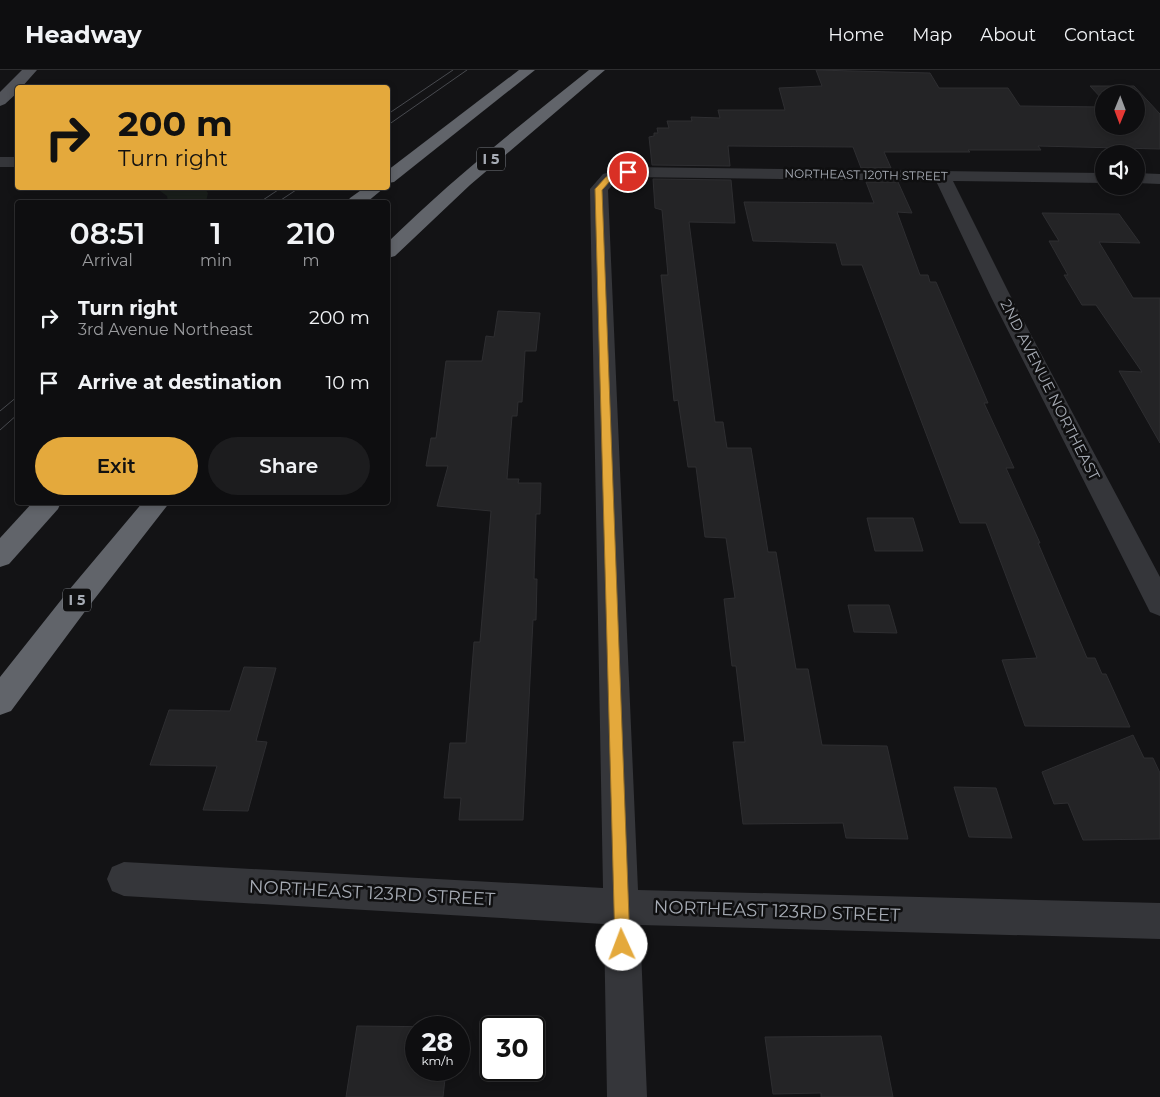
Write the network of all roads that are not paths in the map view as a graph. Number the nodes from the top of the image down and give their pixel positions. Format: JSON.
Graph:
{"nodes":[{"id":1,"x":30,"y":70,"type":"edge"},
{"id":2,"x":528,"y":70,"type":"edge"},
{"id":3,"x":598,"y":70,"type":"edge"},
{"id":4,"x":15,"y":85,"type":"edge"},
{"id":5,"x":15,"y":86,"type":"edge"},
{"id":6,"x":0,"y":101,"type":"edge"},
{"id":7,"x":0,"y":162,"type":"edge"},
{"id":8,"x":15,"y":162,"type":"edge"},
{"id":9,"x":390,"y":176,"type":"edge"},
{"id":10,"x":942,"y":176,"type":"junction"},
{"id":11,"x":1095,"y":178,"type":"edge"},
{"id":12,"x":1145,"y":178,"type":"edge"},
{"id":13,"x":1160,"y":179,"type":"edge"},
{"id":14,"x":373,"y":190,"type":"edge"},
{"id":15,"x":359,"y":200,"type":"edge"},
{"id":16,"x":390,"y":250,"type":"edge"},
{"id":17,"x":46,"y":505,"type":"edge"},
{"id":18,"x":156,"y":505,"type":"edge"},
{"id":19,"x":0,"y":556,"type":"edge"},
{"id":20,"x":1160,"y":604,"type":"edge"},
{"id":21,"x":0,"y":701,"type":"edge"},
{"id":22,"x":124,"y":879,"type":"dead end"},
{"id":23,"x":621,"y":907,"type":"junction"},
{"id":24,"x":1160,"y":921,"type":"edge"},
{"id":25,"x":627,"y":1097,"type":"edge"}],
"edges":[{"from":1,"to":4,"type":"main road"},
{"from":2,"to":9,"type":"highway"},
{"from":3,"to":16,"type":"highway","number":"I 5"},
{"from":5,"to":6,"type":"main road"},
{"from":7,"to":8,"type":"street"},
{"from":10,"to":11,"type":"street","name":"NORTHEAST 120TH STREET"},
{"from":10,"to":20,"type":"street","name":"2ND AVENUE NORTHEAST"},
{"from":10,"to":23,"type":"street","name":"NORTHEAST 120TH STREET"},
{"from":12,"to":13,"type":"street"},
{"from":14,"to":15,"type":"highway"},
{"from":17,"to":19,"type":"highway"},
{"from":18,"to":21,"type":"highway","number":"I 5"},
{"from":22,"to":23,"type":"street","name":"NORTHEAST 123RD STREET"},
{"from":23,"to":24,"type":"street","name":"NORTHEAST 123RD STREET"},
{"from":23,"to":25,"type":"street"}]}
